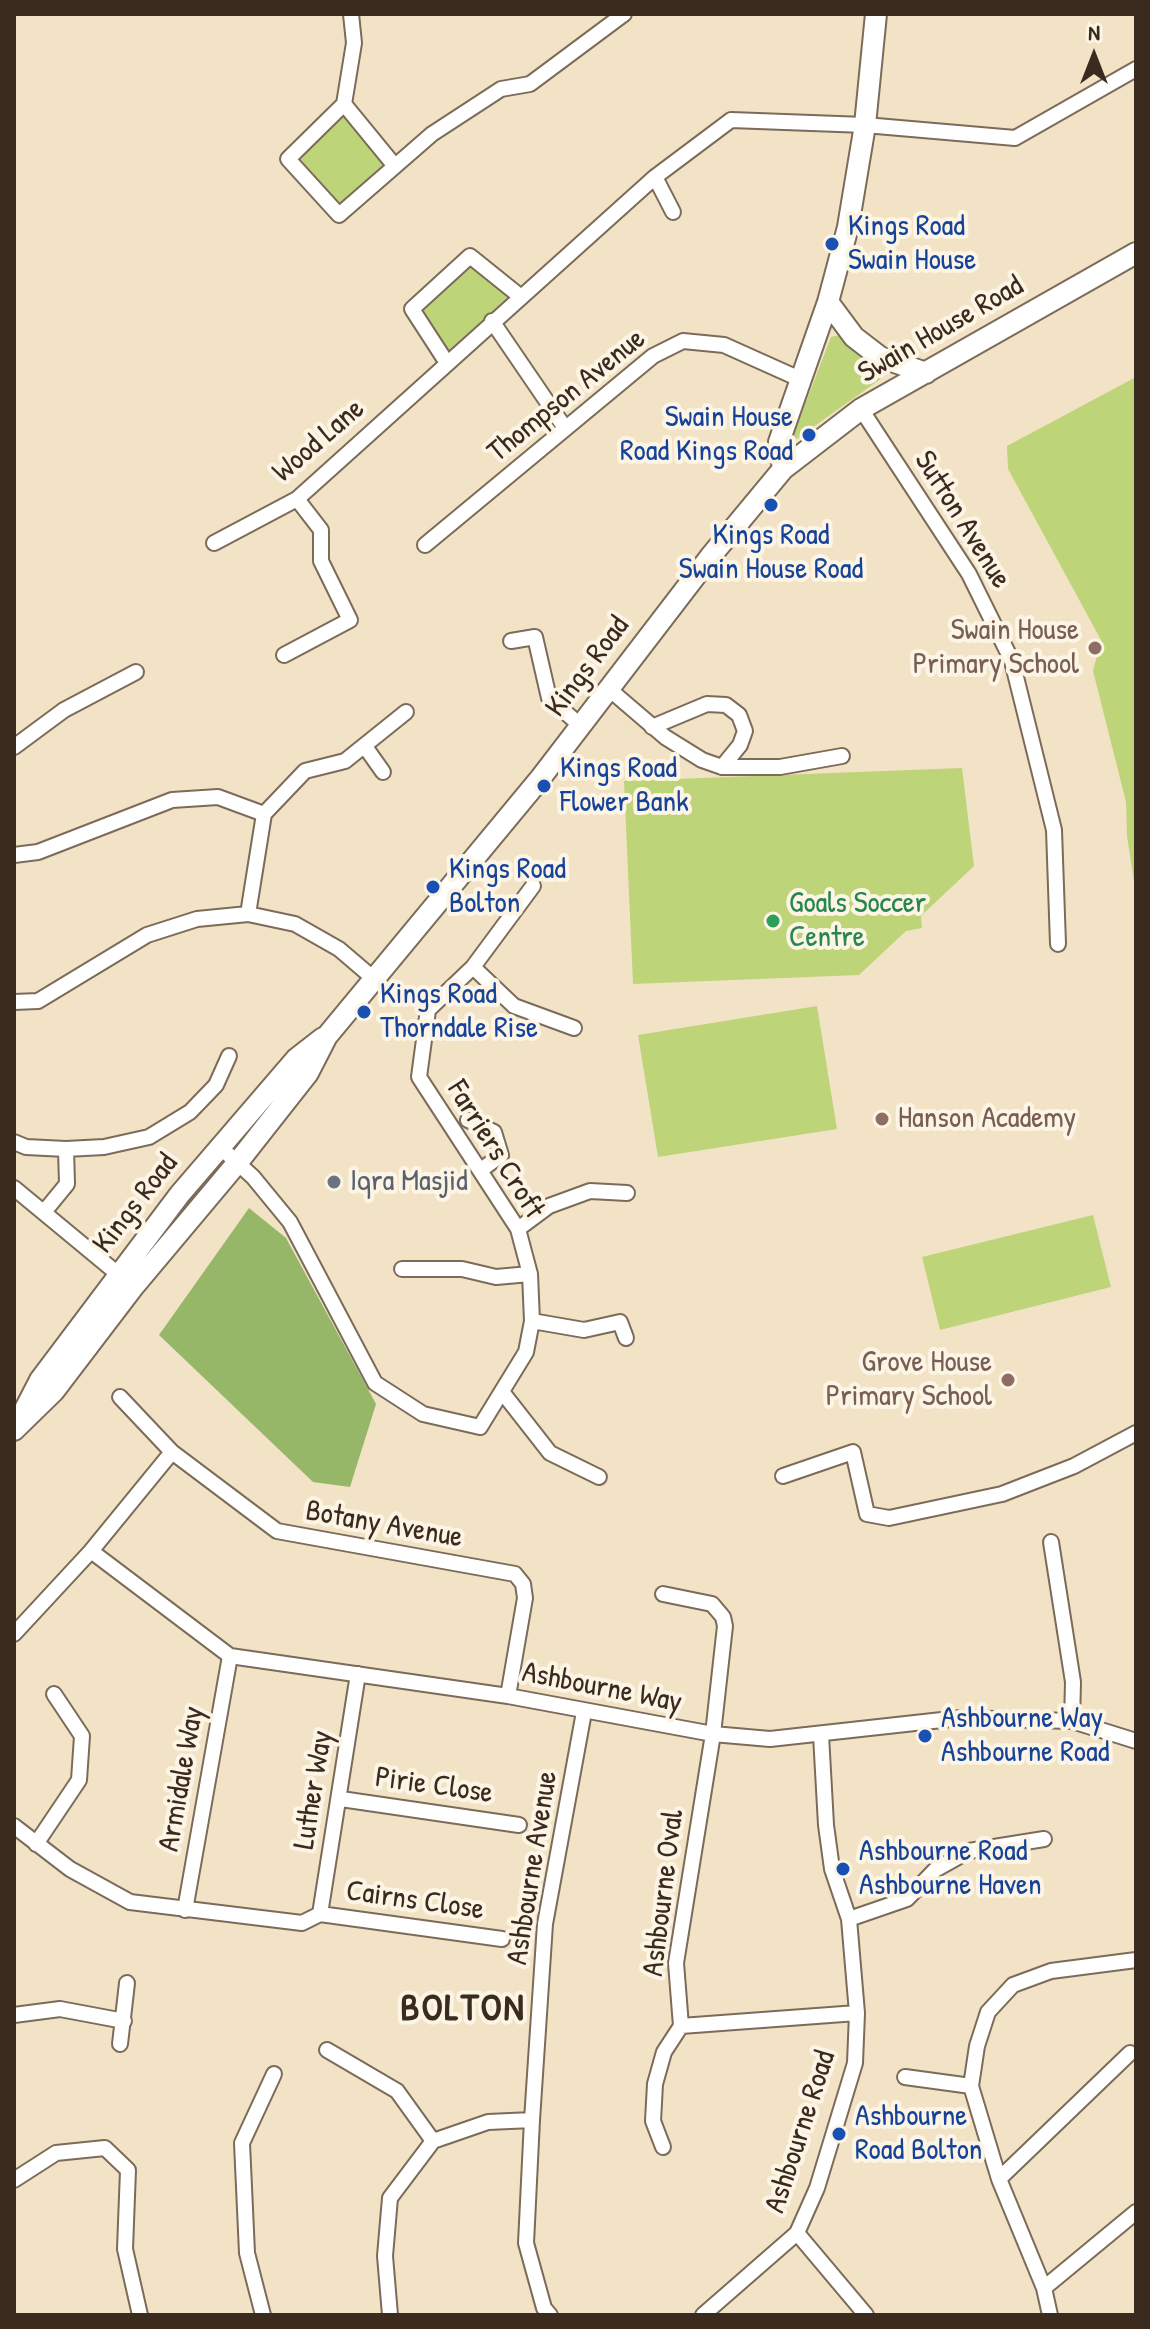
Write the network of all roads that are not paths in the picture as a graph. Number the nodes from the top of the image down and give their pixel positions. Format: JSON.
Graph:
{"nodes":[{"id":1,"x":351,"y":14,"type":"edge"},
{"id":2,"x":624,"y":14,"type":"edge"},
{"id":3,"x":876,"y":14,"type":"edge"},
{"id":4,"x":1136,"y":69,"type":"edge"},
{"id":5,"x":344,"y":104,"type":"junction"},
{"id":6,"x":865,"y":125,"type":"junction"},
{"id":7,"x":394,"y":165,"type":"junction"},
{"id":8,"x":655,"y":177,"type":"junction"},
{"id":9,"x":673,"y":212,"type":"dead end"},
{"id":10,"x":1136,"y":253,"type":"edge"},
{"id":11,"x":521,"y":297,"type":"junction"},
{"id":12,"x":828,"y":302,"type":"junction"},
{"id":13,"x":492,"y":321,"type":"junction"},
{"id":14,"x":447,"y":363,"type":"junction"},
{"id":15,"x":926,"y":373,"type":"junction"},
{"id":16,"x":802,"y":380,"type":"junction"},
{"id":17,"x":861,"y":409,"type":"junction"},
{"id":18,"x":565,"y":428,"type":"junction"},
{"id":19,"x":783,"y":469,"type":"junction"},
{"id":20,"x":297,"y":499,"type":"junction"},
{"id":21,"x":214,"y":543,"type":"dead end"},
{"id":22,"x":425,"y":545,"type":"dead end"},
{"id":23,"x":511,"y":641,"type":"dead end"},
{"id":24,"x":284,"y":655,"type":"dead end"},
{"id":25,"x":136,"y":672,"type":"dead end"},
{"id":26,"x":609,"y":689,"type":"junction"},
{"id":27,"x":406,"y":712,"type":"dead end"},
{"id":28,"x":581,"y":726,"type":"junction"},
{"id":29,"x":652,"y":727,"type":"junction"},
{"id":30,"x":14,"y":747,"type":"edge"},
{"id":31,"x":366,"y":748,"type":"junction"},
{"id":32,"x":842,"y":756,"type":"dead end"},
{"id":33,"x":722,"y":767,"type":"junction"},
{"id":34,"x":383,"y":772,"type":"dead end"},
{"id":35,"x":264,"y":814,"type":"junction"},
{"id":36,"x":14,"y":855,"type":"edge"},
{"id":37,"x":533,"y":886,"type":"dead end"},
{"id":38,"x":248,"y":914,"type":"junction"},
{"id":39,"x":1058,"y":944,"type":"dead end"},
{"id":40,"x":473,"y":967,"type":"junction"},
{"id":41,"x":373,"y":978,"type":"junction"},
{"id":42,"x":14,"y":1002,"type":"edge"},
{"id":43,"x":574,"y":1028,"type":"dead end"},
{"id":44,"x":327,"y":1036,"type":"junction"},
{"id":45,"x":229,"y":1056,"type":"dead end"},
{"id":46,"x":468,"y":1120,"type":"dead end"},
{"id":47,"x":14,"y":1142,"type":"edge"},
{"id":48,"x":220,"y":1147,"type":"junction"},
{"id":49,"x":66,"y":1149,"type":"junction"},
{"id":50,"x":238,"y":1162,"type":"junction"},
{"id":51,"x":481,"y":1170,"type":"junction"},
{"id":52,"x":14,"y":1188,"type":"edge"},
{"id":53,"x":627,"y":1193,"type":"dead end"},
{"id":54,"x":44,"y":1212,"type":"junction"},
{"id":55,"x":518,"y":1229,"type":"junction"},
{"id":56,"x":402,"y":1269,"type":"dead end"},
{"id":57,"x":530,"y":1274,"type":"junction"},
{"id":58,"x":126,"y":1280,"type":"junction"},
{"id":59,"x":532,"y":1321,"type":"junction"},
{"id":60,"x":626,"y":1338,"type":"dead end"},
{"id":61,"x":503,"y":1393,"type":"junction"},
{"id":62,"x":120,"y":1397,"type":"dead end"},
{"id":63,"x":14,"y":1430,"type":"edge"},
{"id":64,"x":1136,"y":1433,"type":"edge"},
{"id":65,"x":172,"y":1452,"type":"junction"},
{"id":66,"x":589,"y":1452,"type":"dead end"},
{"id":67,"x":584,"y":1469,"type":"junction"},
{"id":68,"x":783,"y":1476,"type":"dead end"},
{"id":69,"x":599,"y":1477,"type":"dead end"},
{"id":70,"x":1051,"y":1542,"type":"dead end"},
{"id":71,"x":91,"y":1551,"type":"junction"},
{"id":72,"x":663,"y":1594,"type":"dead end"},
{"id":73,"x":14,"y":1634,"type":"edge"},
{"id":74,"x":230,"y":1656,"type":"junction"},
{"id":75,"x":358,"y":1674,"type":"junction"},
{"id":76,"x":54,"y":1694,"type":"dead end"},
{"id":77,"x":508,"y":1696,"type":"junction"},
{"id":78,"x":584,"y":1712,"type":"junction"},
{"id":79,"x":1072,"y":1721,"type":"junction"},
{"id":80,"x":713,"y":1734,"type":"junction"},
{"id":81,"x":821,"y":1735,"type":"junction"},
{"id":82,"x":1136,"y":1741,"type":"edge"},
{"id":83,"x":341,"y":1799,"type":"junction"},
{"id":84,"x":519,"y":1825,"type":"dead end"},
{"id":85,"x":14,"y":1826,"type":"edge"},
{"id":86,"x":1044,"y":1839,"type":"dead end"},
{"id":87,"x":36,"y":1844,"type":"junction"},
{"id":88,"x":185,"y":1910,"type":"junction"},
{"id":89,"x":320,"y":1914,"type":"junction"},
{"id":90,"x":849,"y":1919,"type":"junction"},
{"id":91,"x":502,"y":1939,"type":"dead end"},
{"id":92,"x":1136,"y":1960,"type":"edge"},
{"id":93,"x":127,"y":1983,"type":"dead end"},
{"id":94,"x":857,"y":2013,"type":"junction"},
{"id":95,"x":14,"y":2015,"type":"edge"},
{"id":96,"x":124,"y":2021,"type":"junction"},
{"id":97,"x":681,"y":2026,"type":"junction"},
{"id":98,"x":120,"y":2044,"type":"dead end"},
{"id":99,"x":327,"y":2050,"type":"dead end"},
{"id":100,"x":1130,"y":2053,"type":"dead end"},
{"id":101,"x":274,"y":2074,"type":"dead end"},
{"id":102,"x":905,"y":2077,"type":"dead end"},
{"id":103,"x":971,"y":2086,"type":"junction"},
{"id":104,"x":532,"y":2120,"type":"junction"},
{"id":105,"x":433,"y":2141,"type":"junction"},
{"id":106,"x":663,"y":2147,"type":"dead end"},
{"id":107,"x":999,"y":2179,"type":"junction"},
{"id":108,"x":14,"y":2180,"type":"edge"},
{"id":109,"x":1136,"y":2212,"type":"edge"},
{"id":110,"x":797,"y":2233,"type":"junction"},
{"id":111,"x":1044,"y":2288,"type":"junction"},
{"id":112,"x":140,"y":2315,"type":"edge"},
{"id":113,"x":263,"y":2315,"type":"edge"},
{"id":114,"x":390,"y":2315,"type":"edge"},
{"id":115,"x":550,"y":2315,"type":"edge"},
{"id":116,"x":703,"y":2315,"type":"edge"},
{"id":117,"x":866,"y":2315,"type":"edge"},
{"id":118,"x":1050,"y":2315,"type":"edge"}],
"edges":[{"from":1,"to":5,"type":"street"},
{"from":2,"to":7,"type":"street"},
{"from":3,"to":6,"type":"street"},
{"from":4,"to":6,"type":"street","name":"Wood Lane"},
{"from":5,"to":7,"type":"street"},
{"from":5,"to":7,"type":"street"},
{"from":6,"to":8,"type":"street","name":"Wood Lane"},
{"from":6,"to":12,"type":"street"},
{"from":8,"to":9,"type":"street"},
{"from":8,"to":11,"type":"street","name":"Wood Lane"},
{"from":10,"to":15,"type":"street","name":"Swain House Road"},
{"from":11,"to":13,"type":"street","name":"Wood Lane"},
{"from":11,"to":14,"type":"street"},
{"from":12,"to":15,"type":"street"},
{"from":12,"to":16,"type":"street"},
{"from":13,"to":14,"type":"street","name":"Wood Lane"},
{"from":13,"to":18,"type":"street"},
{"from":14,"to":20,"type":"street","name":"Wood Lane"},
{"from":15,"to":17,"type":"street","name":"Swain House Road"},
{"from":16,"to":18,"type":"street","name":"Thompson Avenue"},
{"from":16,"to":19,"type":"street"},
{"from":17,"to":19,"type":"street","name":"Swain House Road"},
{"from":17,"to":39,"type":"street","name":"Sutton Avenue"},
{"from":18,"to":22,"type":"street","name":"Thompson Avenue"},
{"from":19,"to":26,"type":"street","name":"Kings Road"},
{"from":20,"to":21,"type":"street","name":"Wood Lane"},
{"from":20,"to":24,"type":"street"},
{"from":23,"to":28,"type":"street"},
{"from":25,"to":30,"type":"street"},
{"from":26,"to":28,"type":"street","name":"Kings Road"},
{"from":26,"to":29,"type":"street"},
{"from":27,"to":31,"type":"street"},
{"from":28,"to":41,"type":"street","name":"Kings Road"},
{"from":29,"to":33,"type":"street"},
{"from":29,"to":33,"type":"street"},
{"from":31,"to":34,"type":"street"},
{"from":31,"to":35,"type":"street"},
{"from":32,"to":33,"type":"street"},
{"from":35,"to":36,"type":"street"},
{"from":35,"to":38,"type":"street"},
{"from":37,"to":40,"type":"street","name":"Farriers Croft"},
{"from":38,"to":41,"type":"street"},
{"from":38,"to":42,"type":"street"},
{"from":40,"to":43,"type":"street"},
{"from":40,"to":51,"type":"street","name":"Farriers Croft"},
{"from":41,"to":44,"type":"street","name":"Kings Road"},
{"from":44,"to":48,"type":"street","name":"Kings Road"},
{"from":44,"to":50,"type":"street","name":"Kings Road"},
{"from":45,"to":49,"type":"street"},
{"from":46,"to":51,"type":"street"},
{"from":47,"to":49,"type":"street"},
{"from":48,"to":50,"type":"street"},
{"from":48,"to":58,"type":"street","name":"Kings Road"},
{"from":49,"to":54,"type":"street"},
{"from":50,"to":58,"type":"street","name":"Kings Road"},
{"from":50,"to":61,"type":"street","name":"Farriers Croft"},
{"from":51,"to":55,"type":"street","name":"Farriers Croft"},
{"from":52,"to":54,"type":"street"},
{"from":53,"to":55,"type":"street"},
{"from":54,"to":58,"type":"street"},
{"from":55,"to":57,"type":"street","name":"Farriers Croft"},
{"from":56,"to":57,"type":"street"},
{"from":57,"to":59,"type":"street","name":"Farriers Croft"},
{"from":58,"to":63,"type":"street","name":"Kings Road"},
{"from":59,"to":60,"type":"street"},
{"from":59,"to":61,"type":"street","name":"Farriers Croft"},
{"from":61,"to":67,"type":"street"},
{"from":62,"to":65,"type":"street","name":"Botany Avenue"},
{"from":64,"to":68,"type":"street"},
{"from":65,"to":71,"type":"street"},
{"from":65,"to":77,"type":"street","name":"Botany Avenue"},
{"from":66,"to":67,"type":"street"},
{"from":67,"to":69,"type":"street"},
{"from":70,"to":79,"type":"street"},
{"from":71,"to":73,"type":"street"},
{"from":71,"to":74,"type":"street","name":"Ashbourne Way"},
{"from":72,"to":80,"type":"street","name":"Ashbourne Oval"},
{"from":74,"to":75,"type":"street","name":"Ashbourne Way"},
{"from":74,"to":88,"type":"street","name":"Armidale Way"},
{"from":75,"to":77,"type":"street","name":"Ashbourne Way"},
{"from":75,"to":83,"type":"street","name":"Luther Way"},
{"from":76,"to":87,"type":"street"},
{"from":77,"to":78,"type":"street","name":"Ashbourne Way"},
{"from":78,"to":80,"type":"street","name":"Ashbourne Way"},
{"from":78,"to":104,"type":"street","name":"Ashbourne Avenue"},
{"from":79,"to":81,"type":"street","name":"Ashbourne Way"},
{"from":79,"to":82,"type":"street","name":"Ashbourne Way"},
{"from":80,"to":81,"type":"street","name":"Ashbourne Way"},
{"from":80,"to":97,"type":"street","name":"Ashbourne Oval"},
{"from":81,"to":90,"type":"street","name":"Ashbourne Road"},
{"from":83,"to":84,"type":"street","name":"Pirie Close"},
{"from":83,"to":89,"type":"street","name":"Luther Way"},
{"from":85,"to":87,"type":"street","name":"Cairns Close"},
{"from":86,"to":90,"type":"street"},
{"from":87,"to":88,"type":"street","name":"Cairns Close"},
{"from":88,"to":89,"type":"street","name":"Cairns Close"},
{"from":89,"to":91,"type":"street","name":"Cairns Close"},
{"from":90,"to":94,"type":"street","name":"Ashbourne Road"},
{"from":92,"to":103,"type":"street"},
{"from":93,"to":96,"type":"street"},
{"from":94,"to":97,"type":"street"},
{"from":94,"to":110,"type":"street","name":"Ashbourne Road"},
{"from":95,"to":96,"type":"street"},
{"from":96,"to":98,"type":"street"},
{"from":97,"to":106,"type":"street"},
{"from":99,"to":105,"type":"street"},
{"from":100,"to":107,"type":"street"},
{"from":101,"to":113,"type":"street"},
{"from":102,"to":103,"type":"street"},
{"from":103,"to":107,"type":"street"},
{"from":104,"to":105,"type":"street"},
{"from":104,"to":115,"type":"street","name":"Ashbourne Avenue"},
{"from":105,"to":114,"type":"street"},
{"from":107,"to":111,"type":"street"},
{"from":108,"to":112,"type":"street"},
{"from":109,"to":111,"type":"street"},
{"from":110,"to":116,"type":"street","name":"Ashbourne Road"},
{"from":110,"to":117,"type":"street"},
{"from":111,"to":118,"type":"street"}]}
